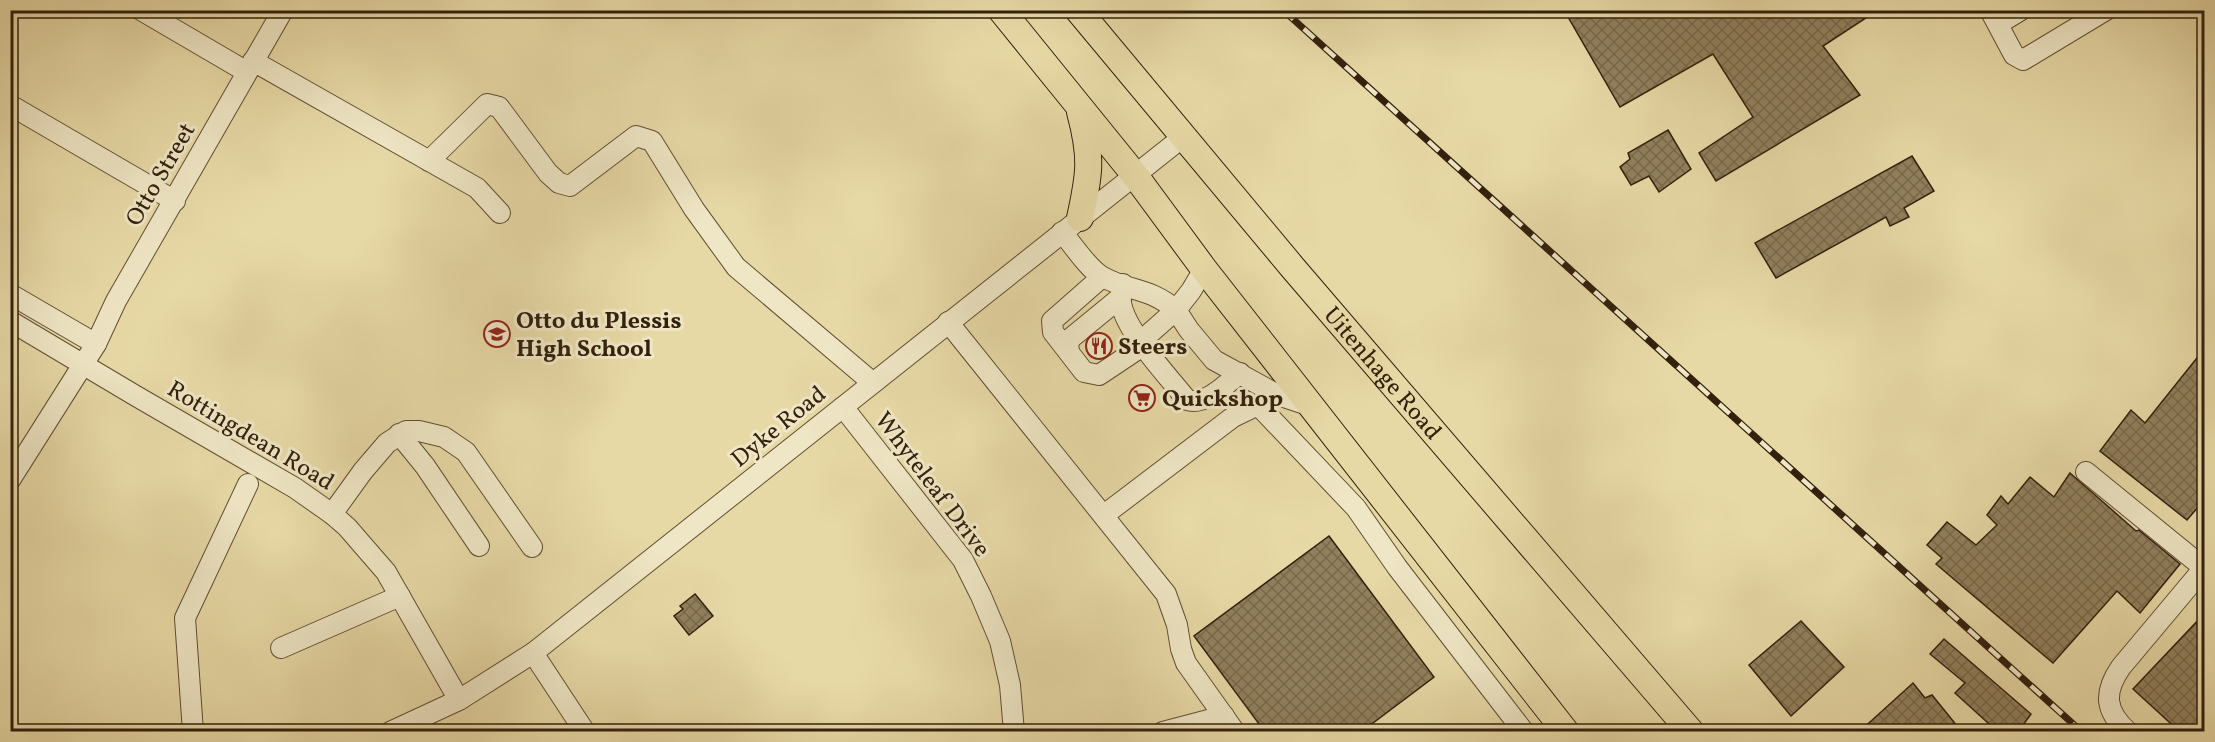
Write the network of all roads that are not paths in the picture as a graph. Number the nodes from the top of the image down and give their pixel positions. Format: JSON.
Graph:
{"nodes":[{"id":1,"x":141,"y":10,"type":"edge"},
{"id":2,"x":283,"y":10,"type":"edge"},
{"id":3,"x":1001,"y":10,"type":"edge"},
{"id":4,"x":1078,"y":10,"type":"edge"},
{"id":5,"x":2021,"y":10,"type":"edge"},
{"id":6,"x":2106,"y":10,"type":"edge"},
{"id":7,"x":1994,"y":17,"type":"edge"},
{"id":8,"x":250,"y":66,"type":"junction"},
{"id":9,"x":10,"y":105,"type":"edge"},
{"id":10,"x":1079,"y":108,"type":"junction"},
{"id":11,"x":1183,"y":137,"type":"junction"},
{"id":12,"x":429,"y":161,"type":"junction"},
{"id":13,"x":1134,"y":174,"type":"junction"},
{"id":14,"x":175,"y":201,"type":"junction"},
{"id":15,"x":500,"y":213,"type":"dead end"},
{"id":16,"x":1071,"y":225,"type":"junction"},
{"id":17,"x":1204,"y":269,"type":"junction"},
{"id":18,"x":1102,"y":277,"type":"junction"},
{"id":19,"x":1122,"y":291,"type":"junction"},
{"id":20,"x":10,"y":294,"type":"edge"},
{"id":21,"x":1176,"y":310,"type":"junction"},
{"id":22,"x":10,"y":321,"type":"edge"},
{"id":23,"x":948,"y":322,"type":"junction"},
{"id":24,"x":1142,"y":343,"type":"junction"},
{"id":25,"x":96,"y":344,"type":"junction"},
{"id":26,"x":1068,"y":352,"type":"junction"},
{"id":27,"x":82,"y":364,"type":"junction"},
{"id":28,"x":1240,"y":372,"type":"junction"},
{"id":29,"x":873,"y":383,"type":"junction"},
{"id":30,"x":1278,"y":395,"type":"junction"},
{"id":31,"x":1258,"y":406,"type":"junction"},
{"id":32,"x":1311,"y":406,"type":"junction"},
{"id":33,"x":843,"y":407,"type":"junction"},
{"id":34,"x":399,"y":434,"type":"junction"},
{"id":35,"x":2086,"y":472,"type":"dead end"},
{"id":36,"x":10,"y":480,"type":"edge"},
{"id":37,"x":248,"y":484,"type":"dead end"},
{"id":38,"x":332,"y":514,"type":"junction"},
{"id":39,"x":1104,"y":515,"type":"junction"},
{"id":40,"x":479,"y":546,"type":"dead end"},
{"id":41,"x":532,"y":547,"type":"dead end"},
{"id":42,"x":2204,"y":568,"type":"edge"},
{"id":43,"x":400,"y":596,"type":"junction"},
{"id":44,"x":281,"y":648,"type":"dead end"},
{"id":45,"x":533,"y":653,"type":"junction"},
{"id":46,"x":459,"y":700,"type":"junction"},
{"id":47,"x":1229,"y":724,"type":"edge"},
{"id":48,"x":193,"y":732,"type":"edge"},
{"id":49,"x":390,"y":732,"type":"edge"},
{"id":50,"x":585,"y":732,"type":"edge"},
{"id":51,"x":1014,"y":732,"type":"edge"},
{"id":52,"x":1163,"y":732,"type":"edge"},
{"id":53,"x":1524,"y":732,"type":"edge"},
{"id":54,"x":1566,"y":732,"type":"edge"},
{"id":55,"x":1690,"y":732,"type":"edge"},
{"id":56,"x":2128,"y":732,"type":"edge"}],
"edges":[{"from":1,"to":8,"type":"street"},
{"from":2,"to":8,"type":"street","name":"Otto Street"},
{"from":3,"to":10,"type":"main road"},
{"from":4,"to":11,"type":"main road","name":"Uitenhage Road"},
{"from":5,"to":7,"type":"street"},
{"from":6,"to":7,"type":"street"},
{"from":8,"to":12,"type":"street"},
{"from":8,"to":14,"type":"street","name":"Otto Street"},
{"from":9,"to":14,"type":"street"},
{"from":10,"to":13,"type":"main road"},
{"from":10,"to":16,"type":"main road"},
{"from":11,"to":13,"type":"street","name":"Dyke Road"},
{"from":11,"to":55,"type":"main road","name":"Uitenhage Road"},
{"from":12,"to":15,"type":"street"},
{"from":12,"to":29,"type":"street"},
{"from":13,"to":16,"type":"street","name":"Dyke Road"},
{"from":13,"to":17,"type":"main road"},
{"from":14,"to":25,"type":"street","name":"Otto Street"},
{"from":16,"to":18,"type":"street"},
{"from":16,"to":23,"type":"street","name":"Dyke Road"},
{"from":17,"to":21,"type":"street"},
{"from":17,"to":32,"type":"main road"},
{"from":18,"to":19,"type":"street"},
{"from":18,"to":26,"type":"street"},
{"from":19,"to":21,"type":"street"},
{"from":19,"to":24,"type":"street"},
{"from":19,"to":26,"type":"street"},
{"from":20,"to":25,"type":"street"},
{"from":21,"to":24,"type":"street"},
{"from":21,"to":28,"type":"street"},
{"from":22,"to":27,"type":"street","name":"Rottingdean Road"},
{"from":23,"to":29,"type":"street","name":"Dyke Road"},
{"from":23,"to":39,"type":"street"},
{"from":24,"to":26,"type":"street"},
{"from":24,"to":28,"type":"street"},
{"from":25,"to":27,"type":"street","name":"Otto Street"},
{"from":27,"to":36,"type":"street","name":"Otto Street"},
{"from":27,"to":38,"type":"street","name":"Rottingdean Road"},
{"from":28,"to":30,"type":"street"},
{"from":29,"to":33,"type":"street","name":"Dyke Road"},
{"from":30,"to":31,"type":"street"},
{"from":30,"to":32,"type":"street"},
{"from":31,"to":39,"type":"street"},
{"from":31,"to":53,"type":"street"},
{"from":32,"to":54,"type":"main road"},
{"from":33,"to":45,"type":"street","name":"Dyke Road"},
{"from":33,"to":51,"type":"street","name":"Whyteleaf Drive"},
{"from":34,"to":38,"type":"street"},
{"from":34,"to":40,"type":"street"},
{"from":34,"to":41,"type":"street"},
{"from":35,"to":42,"type":"street"},
{"from":37,"to":48,"type":"street"},
{"from":38,"to":43,"type":"street","name":"Rottingdean Road"},
{"from":39,"to":47,"type":"street"},
{"from":42,"to":56,"type":"street"},
{"from":43,"to":44,"type":"street"},
{"from":43,"to":46,"type":"street","name":"Rottingdean Road"},
{"from":45,"to":46,"type":"street","name":"Dyke Road"},
{"from":45,"to":50,"type":"street"},
{"from":46,"to":49,"type":"street","name":"Dyke Road"},
{"from":47,"to":52,"type":"street"}]}
